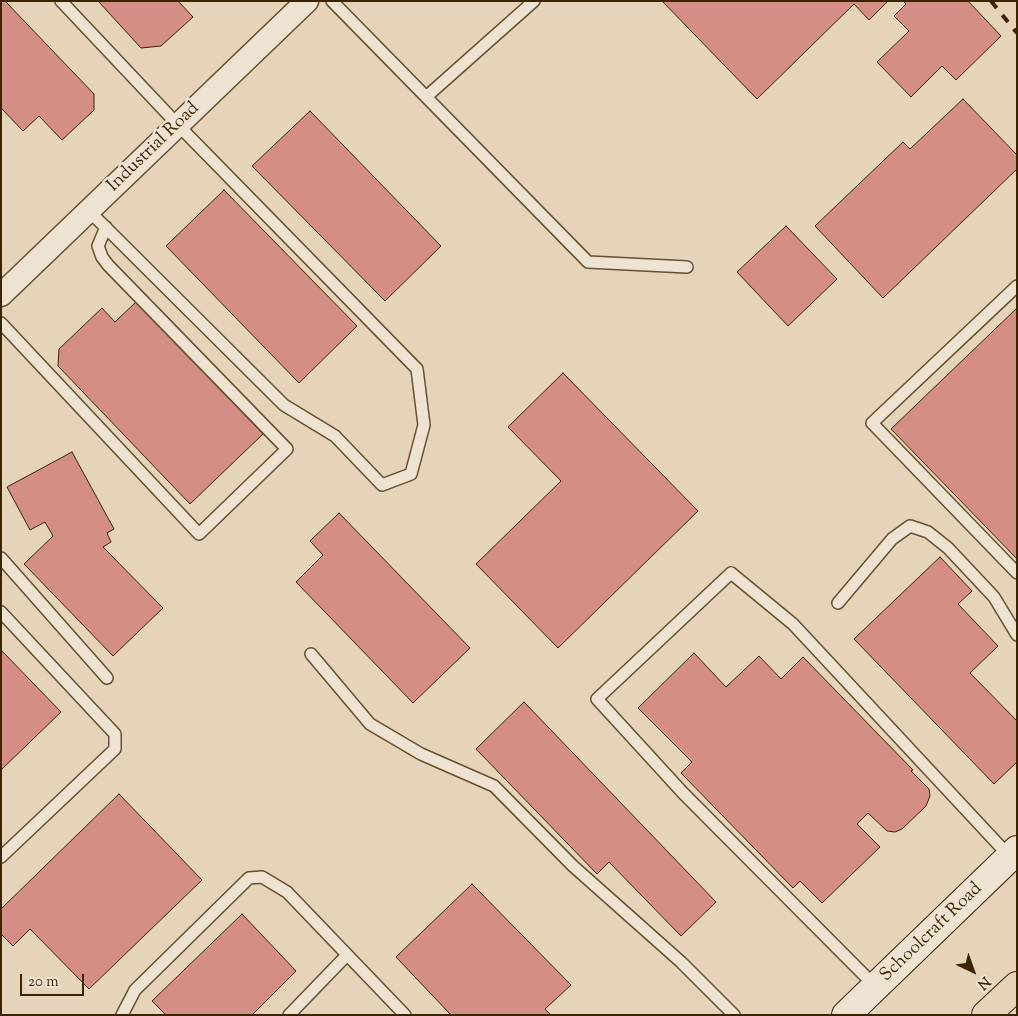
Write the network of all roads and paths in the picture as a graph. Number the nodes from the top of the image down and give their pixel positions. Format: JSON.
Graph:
{"nodes":[{"id":1,"x":61,"y":1,"type":"edge"},
{"id":2,"x":307,"y":1,"type":"edge"},
{"id":3,"x":332,"y":1,"type":"edge"},
{"id":4,"x":534,"y":1,"type":"edge"},
{"id":5,"x":426,"y":97,"type":"junction"},
{"id":6,"x":178,"y":125,"type":"junction"},
{"id":7,"x":89,"y":211,"type":"junction"},
{"id":8,"x":106,"y":227,"type":"junction"},
{"id":9,"x":687,"y":267,"type":"dead end"},
{"id":10,"x":1017,"y":286,"type":"edge"},
{"id":11,"x":1,"y":295,"type":"edge"},
{"id":12,"x":1,"y":323,"type":"edge"},
{"id":13,"x":1,"y":558,"type":"edge"},
{"id":14,"x":1017,"y":573,"type":"edge"},
{"id":15,"x":838,"y":603,"type":"dead end"},
{"id":16,"x":1,"y":612,"type":"edge"},
{"id":17,"x":1017,"y":635,"type":"edge"},
{"id":18,"x":311,"y":654,"type":"dead end"},
{"id":19,"x":107,"y":678,"type":"dead end"},
{"id":20,"x":1013,"y":854,"type":"edge"},
{"id":21,"x":1,"y":857,"type":"edge"},
{"id":22,"x":347,"y":955,"type":"junction"},
{"id":23,"x":876,"y":986,"type":"junction"},
{"id":24,"x":1017,"y":986,"type":"edge"},
{"id":25,"x":122,"y":1015,"type":"edge"},
{"id":26,"x":289,"y":1015,"type":"edge"},
{"id":27,"x":404,"y":1015,"type":"edge"},
{"id":28,"x":734,"y":1015,"type":"edge"},
{"id":29,"x":846,"y":1015,"type":"edge"},
{"id":30,"x":986,"y":1015,"type":"edge"}],
"edges":[{"from":1,"to":6,"type":"lane"},
{"from":2,"to":6,"type":"street","name":"Industrial Road"},
{"from":3,"to":5,"type":"lane"},
{"from":4,"to":5,"type":"lane"},
{"from":5,"to":9,"type":"lane"},
{"from":6,"to":7,"type":"street","name":"Industrial Road"},
{"from":6,"to":8,"type":"lane"},
{"from":7,"to":8,"type":"lane"},
{"from":7,"to":11,"type":"street","name":"Industrial Road"},
{"from":8,"to":12,"type":"lane"},
{"from":10,"to":14,"type":"lane"},
{"from":13,"to":19,"type":"lane"},
{"from":15,"to":17,"type":"lane"},
{"from":16,"to":21,"type":"lane"},
{"from":18,"to":28,"type":"lane"},
{"from":20,"to":23,"type":"main road","name":"Schoolcraft Road"},
{"from":20,"to":23,"type":"lane"},
{"from":22,"to":25,"type":"lane"},
{"from":22,"to":26,"type":"lane"},
{"from":22,"to":27,"type":"lane"},
{"from":23,"to":29,"type":"main road","name":"Schoolcraft Road"},
{"from":24,"to":30,"type":"highway"}]}
